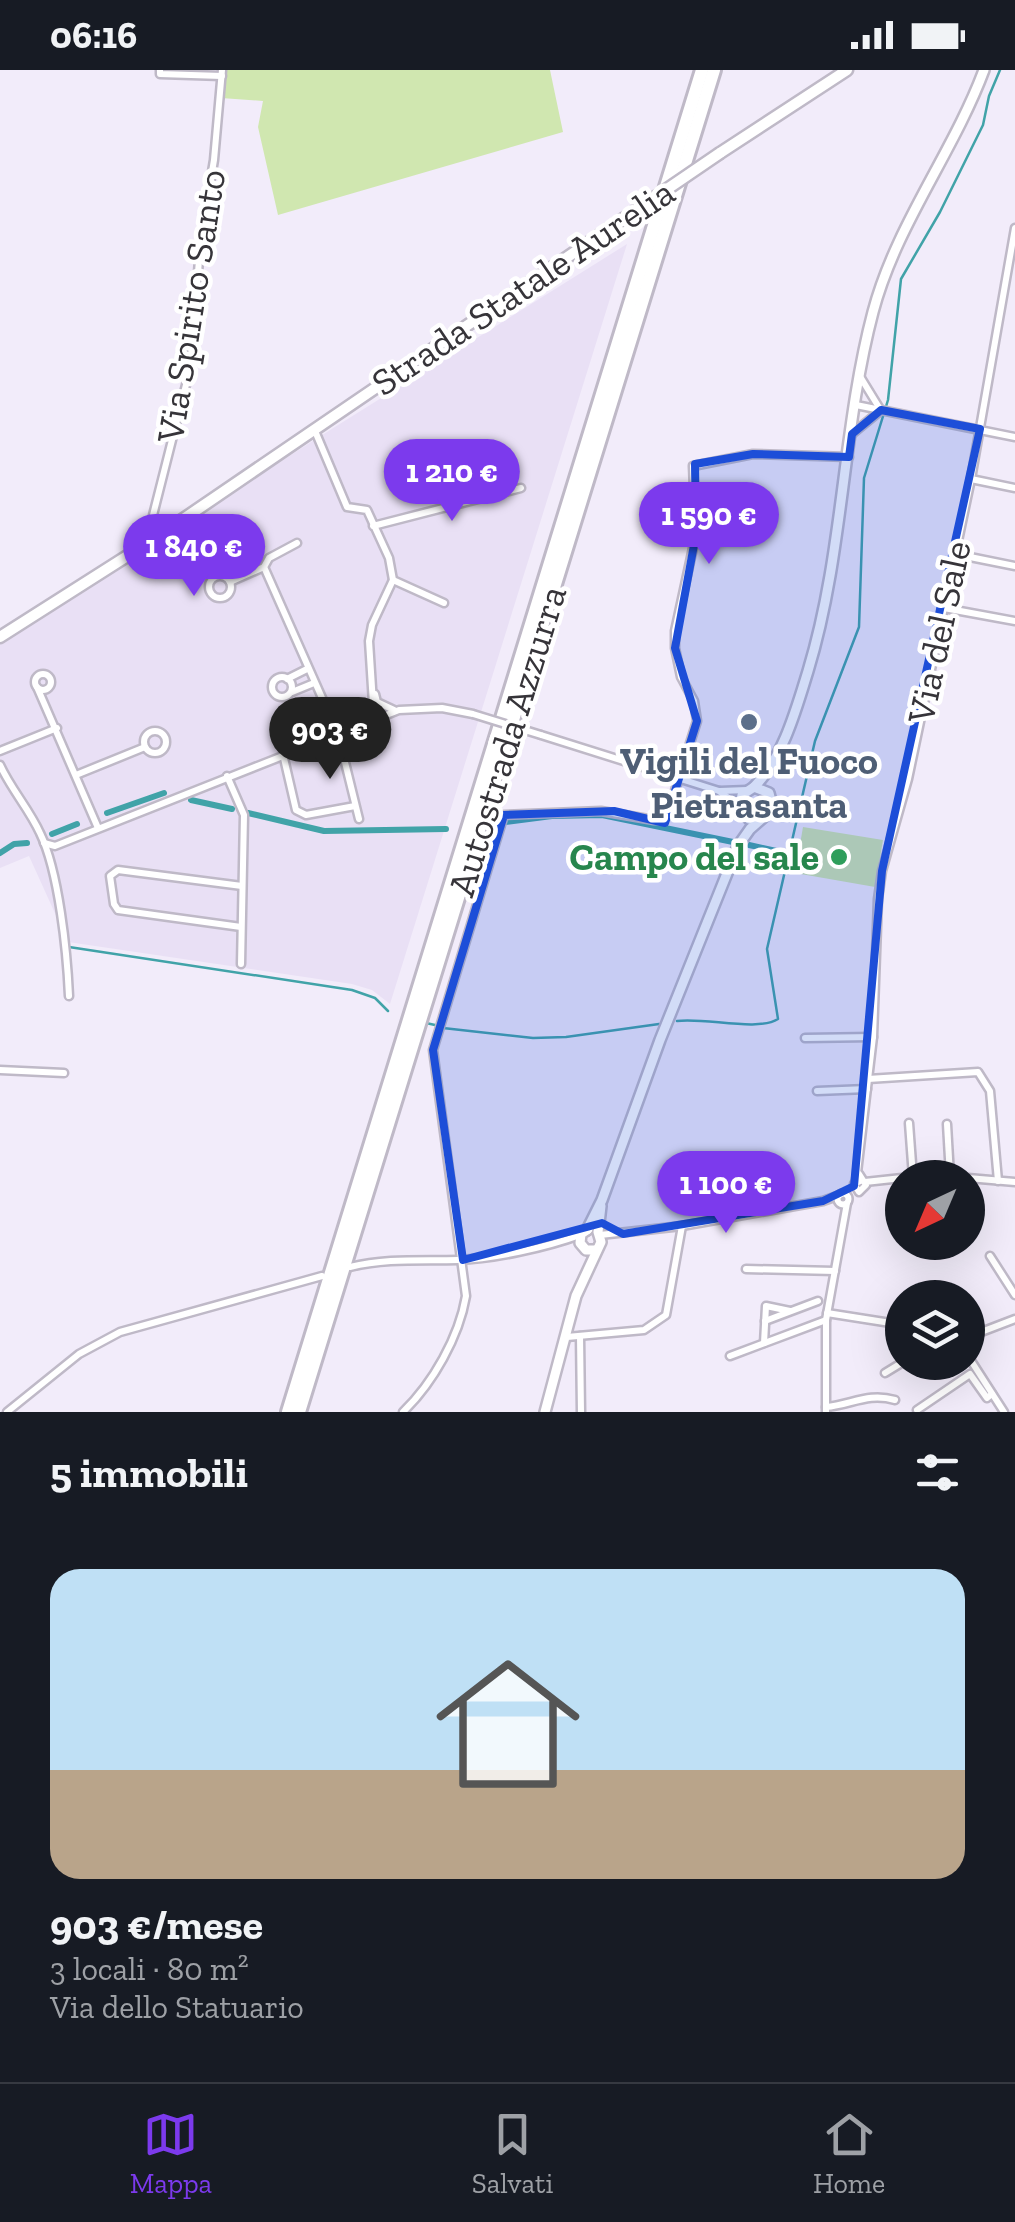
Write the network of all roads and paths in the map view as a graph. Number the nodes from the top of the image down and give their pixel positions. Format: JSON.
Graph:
{"nodes":[{"id":1,"x":160,"y":70,"type":"edge"},
{"id":2,"x":702,"y":70,"type":"edge"},
{"id":3,"x":714,"y":70,"type":"edge"},
{"id":4,"x":847,"y":70,"type":"edge"},
{"id":5,"x":222,"y":73,"type":"edge"},
{"id":6,"x":983,"y":73,"type":"edge"},
{"id":7,"x":1015,"y":228,"type":"edge"},
{"id":8,"x":861,"y":378,"type":"junction"},
{"id":9,"x":856,"y":405,"type":"junction"},
{"id":10,"x":881,"y":410,"type":"junction"},
{"id":11,"x":314,"y":428,"type":"junction"},
{"id":12,"x":980,"y":429,"type":"junction"},
{"id":13,"x":852,"y":434,"type":"junction"},
{"id":14,"x":1015,"y":437,"type":"edge"},
{"id":15,"x":849,"y":457,"type":"junction"},
{"id":16,"x":971,"y":479,"type":"junction"},
{"id":17,"x":521,"y":488,"type":"dead end"},
{"id":18,"x":1015,"y":488,"type":"edge"},
{"id":19,"x":374,"y":526,"type":"junction"},
{"id":20,"x":154,"y":539,"type":"junction"},
{"id":21,"x":296,"y":543,"type":"dead end"},
{"id":22,"x":955,"y":554,"type":"junction"},
{"id":23,"x":1015,"y":566,"type":"edge"},
{"id":24,"x":264,"y":567,"type":"junction"},
{"id":25,"x":393,"y":580,"type":"junction"},
{"id":26,"x":230,"y":582,"type":"dead end"},
{"id":27,"x":444,"y":603,"type":"dead end"},
{"id":28,"x":944,"y":608,"type":"junction"},
{"id":29,"x":1015,"y":620,"type":"edge"},
{"id":30,"x":0,"y":637,"type":"edge"},
{"id":31,"x":308,"y":668,"type":"junction"},
{"id":32,"x":288,"y":678,"type":"junction"},
{"id":33,"x":314,"y":683,"type":"junction"},
{"id":34,"x":371,"y":684,"type":"junction"},
{"id":35,"x":38,"y":687,"type":"dead end"},
{"id":36,"x":292,"y":692,"type":"junction"},
{"id":37,"x":399,"y":710,"type":"junction"},
{"id":38,"x":374,"y":719,"type":"junction"},
{"id":39,"x":57,"y":728,"type":"junction"},
{"id":40,"x":338,"y":734,"type":"junction"},
{"id":41,"x":145,"y":747,"type":"dead end"},
{"id":42,"x":0,"y":751,"type":"edge"},
{"id":43,"x":282,"y":754,"type":"junction"},
{"id":44,"x":774,"y":763,"type":"junction"},
{"id":45,"x":0,"y":765,"type":"edge"},
{"id":46,"x":76,"y":775,"type":"junction"},
{"id":47,"x":227,"y":776,"type":"junction"},
{"id":48,"x":679,"y":779,"type":"junction"},
{"id":49,"x":750,"y":788,"type":"junction"},
{"id":50,"x":719,"y":791,"type":"junction"},
{"id":51,"x":771,"y":796,"type":"junction"},
{"id":52,"x":354,"y":806,"type":"junction"},
{"id":53,"x":740,"y":808,"type":"junction"},
{"id":54,"x":359,"y":819,"type":"dead end"},
{"id":55,"x":760,"y":820,"type":"junction"},
{"id":56,"x":98,"y":828,"type":"junction"},
{"id":57,"x":44,"y":843,"type":"junction"},
{"id":58,"x":738,"y":846,"type":"junction"},
{"id":59,"x":242,"y":886,"type":"junction"},
{"id":60,"x":241,"y":927,"type":"junction"},
{"id":61,"x":240,"y":964,"type":"dead end"},
{"id":62,"x":69,"y":996,"type":"dead end"},
{"id":63,"x":872,"y":1036,"type":"junction"},
{"id":64,"x":804,"y":1038,"type":"dead end"},
{"id":65,"x":0,"y":1070,"type":"edge"},
{"id":66,"x":64,"y":1072,"type":"dead end"},
{"id":67,"x":867,"y":1084,"type":"junction"},
{"id":68,"x":817,"y":1090,"type":"dead end"},
{"id":69,"x":909,"y":1123,"type":"dead end"},
{"id":70,"x":947,"y":1124,"type":"dead end"},
{"id":71,"x":912,"y":1160,"type":"edge"},
{"id":72,"x":949,"y":1160,"type":"edge"},
{"id":73,"x":985,"y":1180,"type":"edge"},
{"id":74,"x":885,"y":1181,"type":"edge"},
{"id":75,"x":998,"y":1182,"type":"junction"},
{"id":76,"x":1015,"y":1182,"type":"edge"},
{"id":77,"x":860,"y":1185,"type":"junction"},
{"id":78,"x":843,"y":1199,"type":"junction"},
{"id":79,"x":602,"y":1200,"type":"junction"},
{"id":80,"x":600,"y":1213,"type":"junction"},
{"id":81,"x":682,"y":1226,"type":"junction"},
{"id":82,"x":618,"y":1233,"type":"junction"},
{"id":83,"x":591,"y":1240,"type":"junction"},
{"id":84,"x":990,"y":1256,"type":"dead end"},
{"id":85,"x":463,"y":1260,"type":"junction"},
{"id":86,"x":350,"y":1267,"type":"dead end"},
{"id":87,"x":746,"y":1268,"type":"dead end"},
{"id":88,"x":834,"y":1271,"type":"junction"},
{"id":89,"x":322,"y":1276,"type":"dead end"},
{"id":90,"x":1015,"y":1295,"type":"edge"},
{"id":91,"x":818,"y":1301,"type":"dead end"},
{"id":92,"x":790,"y":1312,"type":"junction"},
{"id":93,"x":826,"y":1316,"type":"junction"},
{"id":94,"x":1015,"y":1320,"type":"edge"},
{"id":95,"x":765,"y":1321,"type":"junction"},
{"id":96,"x":885,"y":1323,"type":"edge"},
{"id":97,"x":985,"y":1331,"type":"edge"},
{"id":98,"x":580,"y":1336,"type":"junction"},
{"id":99,"x":567,"y":1337,"type":"junction"},
{"id":100,"x":764,"y":1343,"type":"junction"},
{"id":101,"x":730,"y":1356,"type":"dead end"},
{"id":102,"x":983,"y":1380,"type":"edge"},
{"id":103,"x":992,"y":1394,"type":"junction"},
{"id":104,"x":895,"y":1400,"type":"dead end"},
{"id":105,"x":849,"y":1401,"type":"junction"},
{"id":106,"x":826,"y":1409,"type":"edge"},
{"id":107,"x":917,"y":1410,"type":"edge"},
{"id":108,"x":7,"y":1412,"type":"edge"},
{"id":109,"x":288,"y":1412,"type":"edge"},
{"id":110,"x":299,"y":1412,"type":"edge"},
{"id":111,"x":403,"y":1412,"type":"edge"},
{"id":112,"x":545,"y":1412,"type":"edge"},
{"id":113,"x":580,"y":1412,"type":"edge"},
{"id":114,"x":848,"y":1412,"type":"edge"},
{"id":115,"x":1004,"y":1412,"type":"edge"}],
"edges":[{"from":1,"to":5,"type":"street"},
{"from":2,"to":109,"type":"highway","name":"Autostrada Azzurra"},
{"from":3,"to":110,"type":"highway","name":"Autostrada Azzurra"},
{"from":4,"to":11,"type":"main road","name":"Strada Statale Aurelia","bridge":true},
{"from":5,"to":20,"type":"street","name":"Via Spirito Santo"},
{"from":6,"to":8,"type":"main road"},
{"from":7,"to":12,"type":"street","name":"Via del Sale"},
{"from":8,"to":9,"type":"main road"},
{"from":8,"to":10,"type":"street"},
{"from":9,"to":10,"type":"street"},
{"from":9,"to":13,"type":"main road"},
{"from":10,"to":12,"type":"street"},
{"from":10,"to":13,"type":"street"},
{"from":11,"to":19,"type":"street"},
{"from":11,"to":20,"type":"main road","name":"Strada Statale Aurelia"},
{"from":12,"to":14,"type":"street"},
{"from":12,"to":16,"type":"street","name":"Via del Sale"},
{"from":13,"to":15,"type":"main road"},
{"from":15,"to":44,"type":"main road"},
{"from":15,"to":48,"type":"street"},
{"from":16,"to":18,"type":"street"},
{"from":16,"to":22,"type":"street","name":"Via del Sale"},
{"from":17,"to":19,"type":"street"},
{"from":19,"to":25,"type":"street"},
{"from":20,"to":30,"type":"main road","name":"Strada Statale Aurelia"},
{"from":21,"to":24,"type":"street"},
{"from":22,"to":23,"type":"street"},
{"from":22,"to":28,"type":"street","name":"Via del Sale"},
{"from":24,"to":26,"type":"street"},
{"from":24,"to":31,"type":"street"},
{"from":25,"to":27,"type":"street"},
{"from":25,"to":34,"type":"street"},
{"from":28,"to":29,"type":"street"},
{"from":28,"to":63,"type":"street","name":"Via del Sale"},
{"from":31,"to":32,"type":"street"},
{"from":31,"to":33,"type":"street"},
{"from":32,"to":36,"type":"street"},
{"from":32,"to":36,"type":"street"},
{"from":33,"to":36,"type":"street"},
{"from":33,"to":40,"type":"street"},
{"from":34,"to":37,"type":"street"},
{"from":34,"to":38,"type":"street"},
{"from":35,"to":39,"type":"street"},
{"from":37,"to":38,"type":"street"},
{"from":37,"to":48,"type":"street","bridge":true},
{"from":38,"to":40,"type":"street"},
{"from":39,"to":42,"type":"street"},
{"from":39,"to":46,"type":"street"},
{"from":40,"to":43,"type":"street"},
{"from":40,"to":52,"type":"street"},
{"from":41,"to":46,"type":"street"},
{"from":43,"to":47,"type":"street"},
{"from":43,"to":52,"type":"street"},
{"from":44,"to":49,"type":"main road"},
{"from":44,"to":51,"type":"main road"},
{"from":45,"to":57,"type":"street"},
{"from":46,"to":56,"type":"street"},
{"from":47,"to":56,"type":"street"},
{"from":47,"to":59,"type":"street"},
{"from":48,"to":50,"type":"street"},
{"from":48,"to":85,"type":"street"},
{"from":49,"to":50,"type":"street"},
{"from":49,"to":51,"type":"main road"},
{"from":49,"to":53,"type":"main road"},
{"from":50,"to":53,"type":"street"},
{"from":51,"to":55,"type":"main road"},
{"from":52,"to":54,"type":"street"},
{"from":53,"to":55,"type":"main road"},
{"from":53,"to":58,"type":"main road"},
{"from":55,"to":58,"type":"main road"},
{"from":56,"to":57,"type":"street"},
{"from":57,"to":62,"type":"street"},
{"from":58,"to":79,"type":"main road"},
{"from":59,"to":60,"type":"street"},
{"from":59,"to":60,"type":"street"},
{"from":60,"to":61,"type":"street"},
{"from":63,"to":64,"type":"street"},
{"from":63,"to":67,"type":"street","name":"Via del Sale"},
{"from":65,"to":66,"type":"street"},
{"from":67,"to":68,"type":"street"},
{"from":67,"to":75,"type":"street"},
{"from":67,"to":77,"type":"street","name":"Via del Sale"},
{"from":69,"to":71,"type":"street"},
{"from":70,"to":72,"type":"street"},
{"from":73,"to":75,"type":"street"},
{"from":74,"to":77,"type":"street"},
{"from":75,"to":76,"type":"street"},
{"from":77,"to":78,"type":"street"},
{"from":78,"to":81,"type":"street"},
{"from":78,"to":88,"type":"street"},
{"from":79,"to":80,"type":"main road"},
{"from":79,"to":83,"type":"main road"},
{"from":80,"to":82,"type":"street"},
{"from":80,"to":83,"type":"main road"},
{"from":81,"to":82,"type":"street"},
{"from":81,"to":98,"type":"street"},
{"from":82,"to":83,"type":"street"},
{"from":83,"to":85,"type":"street"},
{"from":83,"to":99,"type":"main road"},
{"from":84,"to":90,"type":"street"},
{"from":85,"to":86,"type":"street"},
{"from":85,"to":111,"type":"street"},
{"from":87,"to":88,"type":"street"},
{"from":88,"to":93,"type":"street"},
{"from":89,"to":108,"type":"street"},
{"from":91,"to":92,"type":"street"},
{"from":92,"to":95,"type":"street"},
{"from":92,"to":95,"type":"street"},
{"from":93,"to":96,"type":"street"},
{"from":93,"to":100,"type":"street"},
{"from":93,"to":106,"type":"street"},
{"from":94,"to":97,"type":"street"},
{"from":95,"to":100,"type":"street"},
{"from":98,"to":99,"type":"street"},
{"from":98,"to":113,"type":"street"},
{"from":99,"to":112,"type":"main road"},
{"from":100,"to":101,"type":"street"},
{"from":102,"to":103,"type":"street"},
{"from":103,"to":107,"type":"street"},
{"from":103,"to":115,"type":"street"},
{"from":104,"to":105,"type":"street"},
{"from":105,"to":106,"type":"street"},
{"from":105,"to":114,"type":"street"}]}
